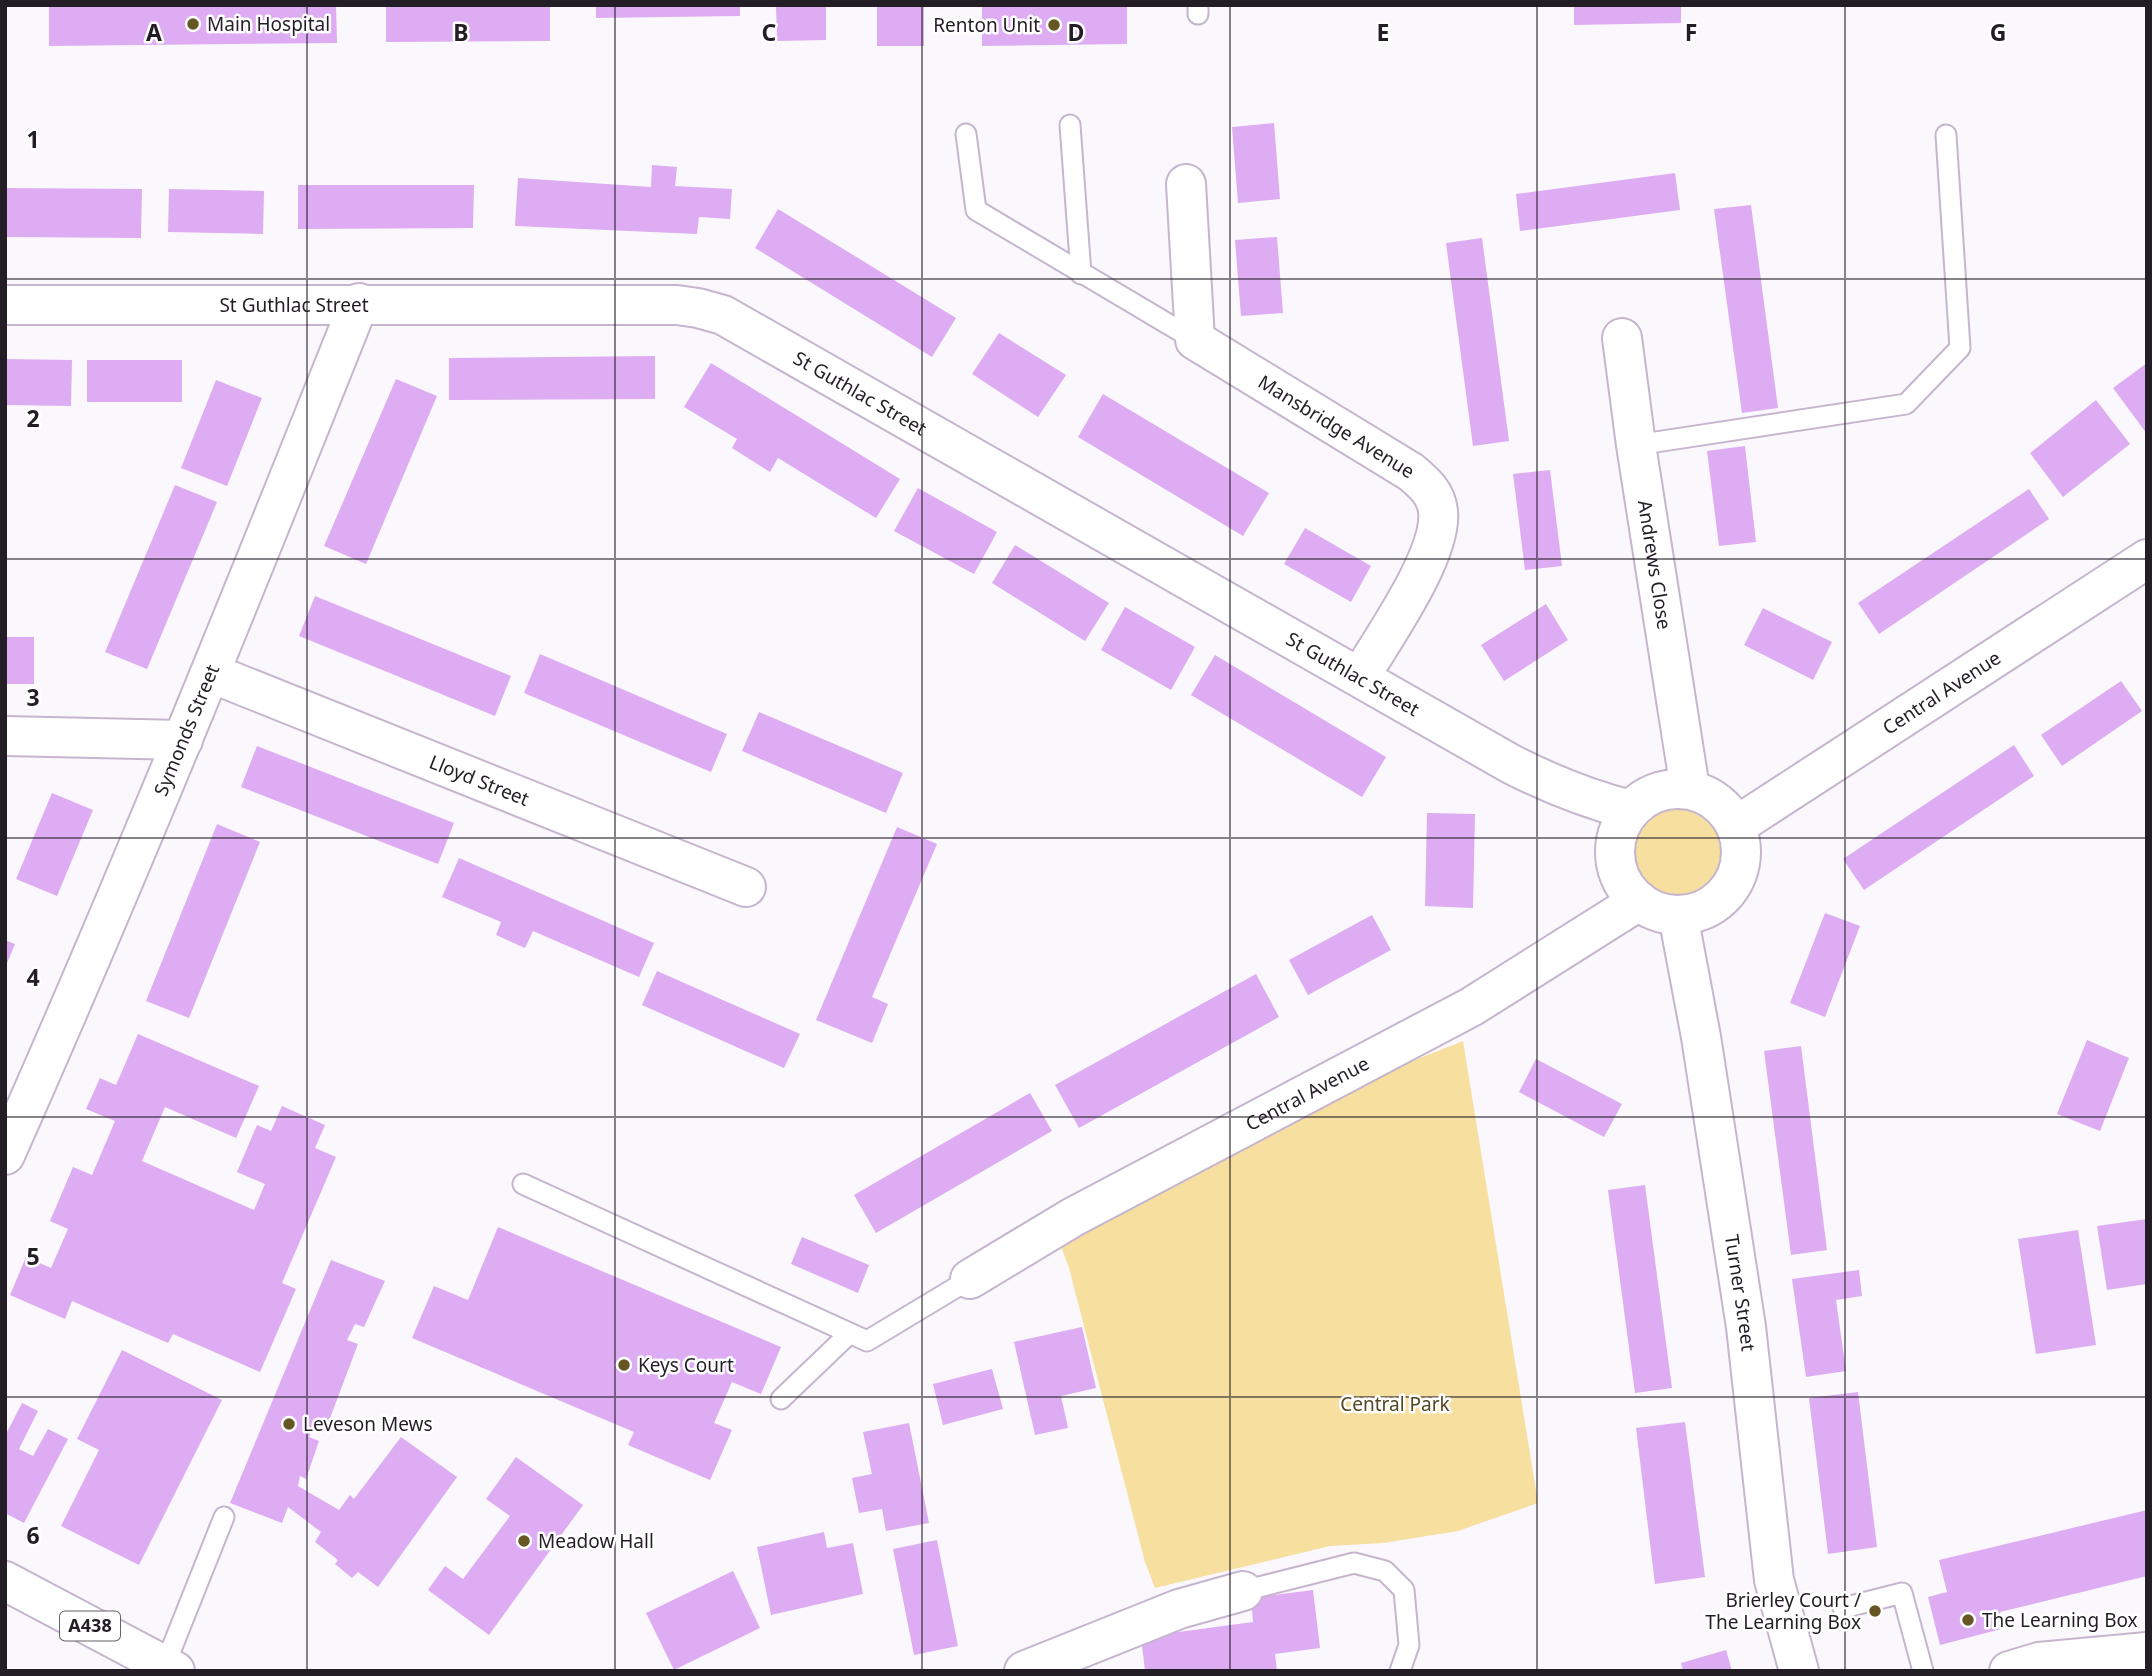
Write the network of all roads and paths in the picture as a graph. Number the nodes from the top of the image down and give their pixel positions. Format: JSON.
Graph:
{"nodes":[{"id":1,"x":1070,"y":125,"type":"dead end"},
{"id":2,"x":966,"y":134,"type":"dead end"},
{"id":3,"x":1946,"y":135,"type":"dead end"},
{"id":4,"x":1186,"y":184,"type":"dead end"},
{"id":5,"x":1081,"y":274,"type":"junction"},
{"id":6,"x":359,"y":303,"type":"junction"},
{"id":7,"x":5,"y":304,"type":"edge"},
{"id":8,"x":1622,"y":338,"type":"dead end"},
{"id":9,"x":1195,"y":340,"type":"junction"},
{"id":10,"x":1636,"y":445,"type":"junction"},
{"id":11,"x":2147,"y":559,"type":"edge"},
{"id":12,"x":211,"y":673,"type":"junction"},
{"id":13,"x":1360,"y":677,"type":"junction"},
{"id":14,"x":5,"y":736,"type":"edge"},
{"id":15,"x":183,"y":740,"type":"junction"},
{"id":16,"x":1690,"y":789,"type":"junction"},
{"id":17,"x":1630,"y":810,"type":"junction"},
{"id":18,"x":1736,"y":826,"type":"junction"},
{"id":19,"x":746,"y":887,"type":"dead end"},
{"id":20,"x":1639,"y":901,"type":"junction"},
{"id":21,"x":1678,"y":915,"type":"junction"},
{"id":22,"x":5,"y":1155,"type":"edge"},
{"id":23,"x":523,"y":1184,"type":"dead end"},
{"id":24,"x":970,"y":1279,"type":"joint"},
{"id":25,"x":850,"y":1333,"type":"junction"},
{"id":26,"x":781,"y":1399,"type":"dead end"},
{"id":27,"x":224,"y":1517,"type":"dead end"},
{"id":28,"x":5,"y":1581,"type":"edge"},
{"id":29,"x":1243,"y":1591,"type":"joint"},
{"id":30,"x":1843,"y":1608,"type":"dead end"},
{"id":31,"x":2147,"y":1652,"type":"edge"},
{"id":32,"x":170,"y":1668,"type":"edge"},
{"id":33,"x":1024,"y":1671,"type":"edge"},
{"id":34,"x":1400,"y":1671,"type":"edge"},
{"id":35,"x":1800,"y":1671,"type":"edge"},
{"id":36,"x":1923,"y":1671,"type":"edge"},
{"id":37,"x":2009,"y":1671,"type":"edge"}],
"edges":[{"from":1,"to":5,"type":"lane"},
{"from":2,"to":5,"type":"lane"},
{"from":3,"to":10,"type":"lane"},
{"from":4,"to":9,"type":"main road"},
{"from":5,"to":9,"type":"lane"},
{"from":6,"to":7,"type":"main road","name":"St Guthlac Street"},
{"from":6,"to":12,"type":"main road","name":"Symonds Street"},
{"from":6,"to":13,"type":"main road","name":"St Guthlac Street"},
{"from":8,"to":10,"type":"main road","name":"Andrews Close"},
{"from":9,"to":13,"type":"main road","name":"Mansbridge Avenue"},
{"from":10,"to":16,"type":"main road","name":"Andrews Close"},
{"from":11,"to":18,"type":"main road","name":"Central Avenue"},
{"from":12,"to":15,"type":"main road","name":"Symonds Street"},
{"from":12,"to":19,"type":"main road","name":"Lloyd Street"},
{"from":13,"to":17,"type":"main road","name":"St Guthlac Street"},
{"from":14,"to":15,"type":"main road"},
{"from":15,"to":22,"type":"main road","name":"Symonds Street"},
{"from":16,"to":17,"type":"main road"},
{"from":16,"to":18,"type":"main road"},
{"from":17,"to":20,"type":"main road"},
{"from":18,"to":21,"type":"main road"},
{"from":20,"to":21,"type":"main road"},
{"from":20,"to":24,"type":"main road","name":"Central Avenue"},
{"from":21,"to":35,"type":"main road","name":"Turner Street"},
{"from":23,"to":25,"type":"lane"},
{"from":24,"to":25,"type":"lane"},
{"from":25,"to":26,"type":"lane"},
{"from":27,"to":32,"type":"lane"},
{"from":28,"to":32,"type":"main road","number":"A438"},
{"from":29,"to":33,"type":"main road"},
{"from":29,"to":34,"type":"lane"},
{"from":30,"to":36,"type":"lane"},
{"from":31,"to":37,"type":"main road"}]}
